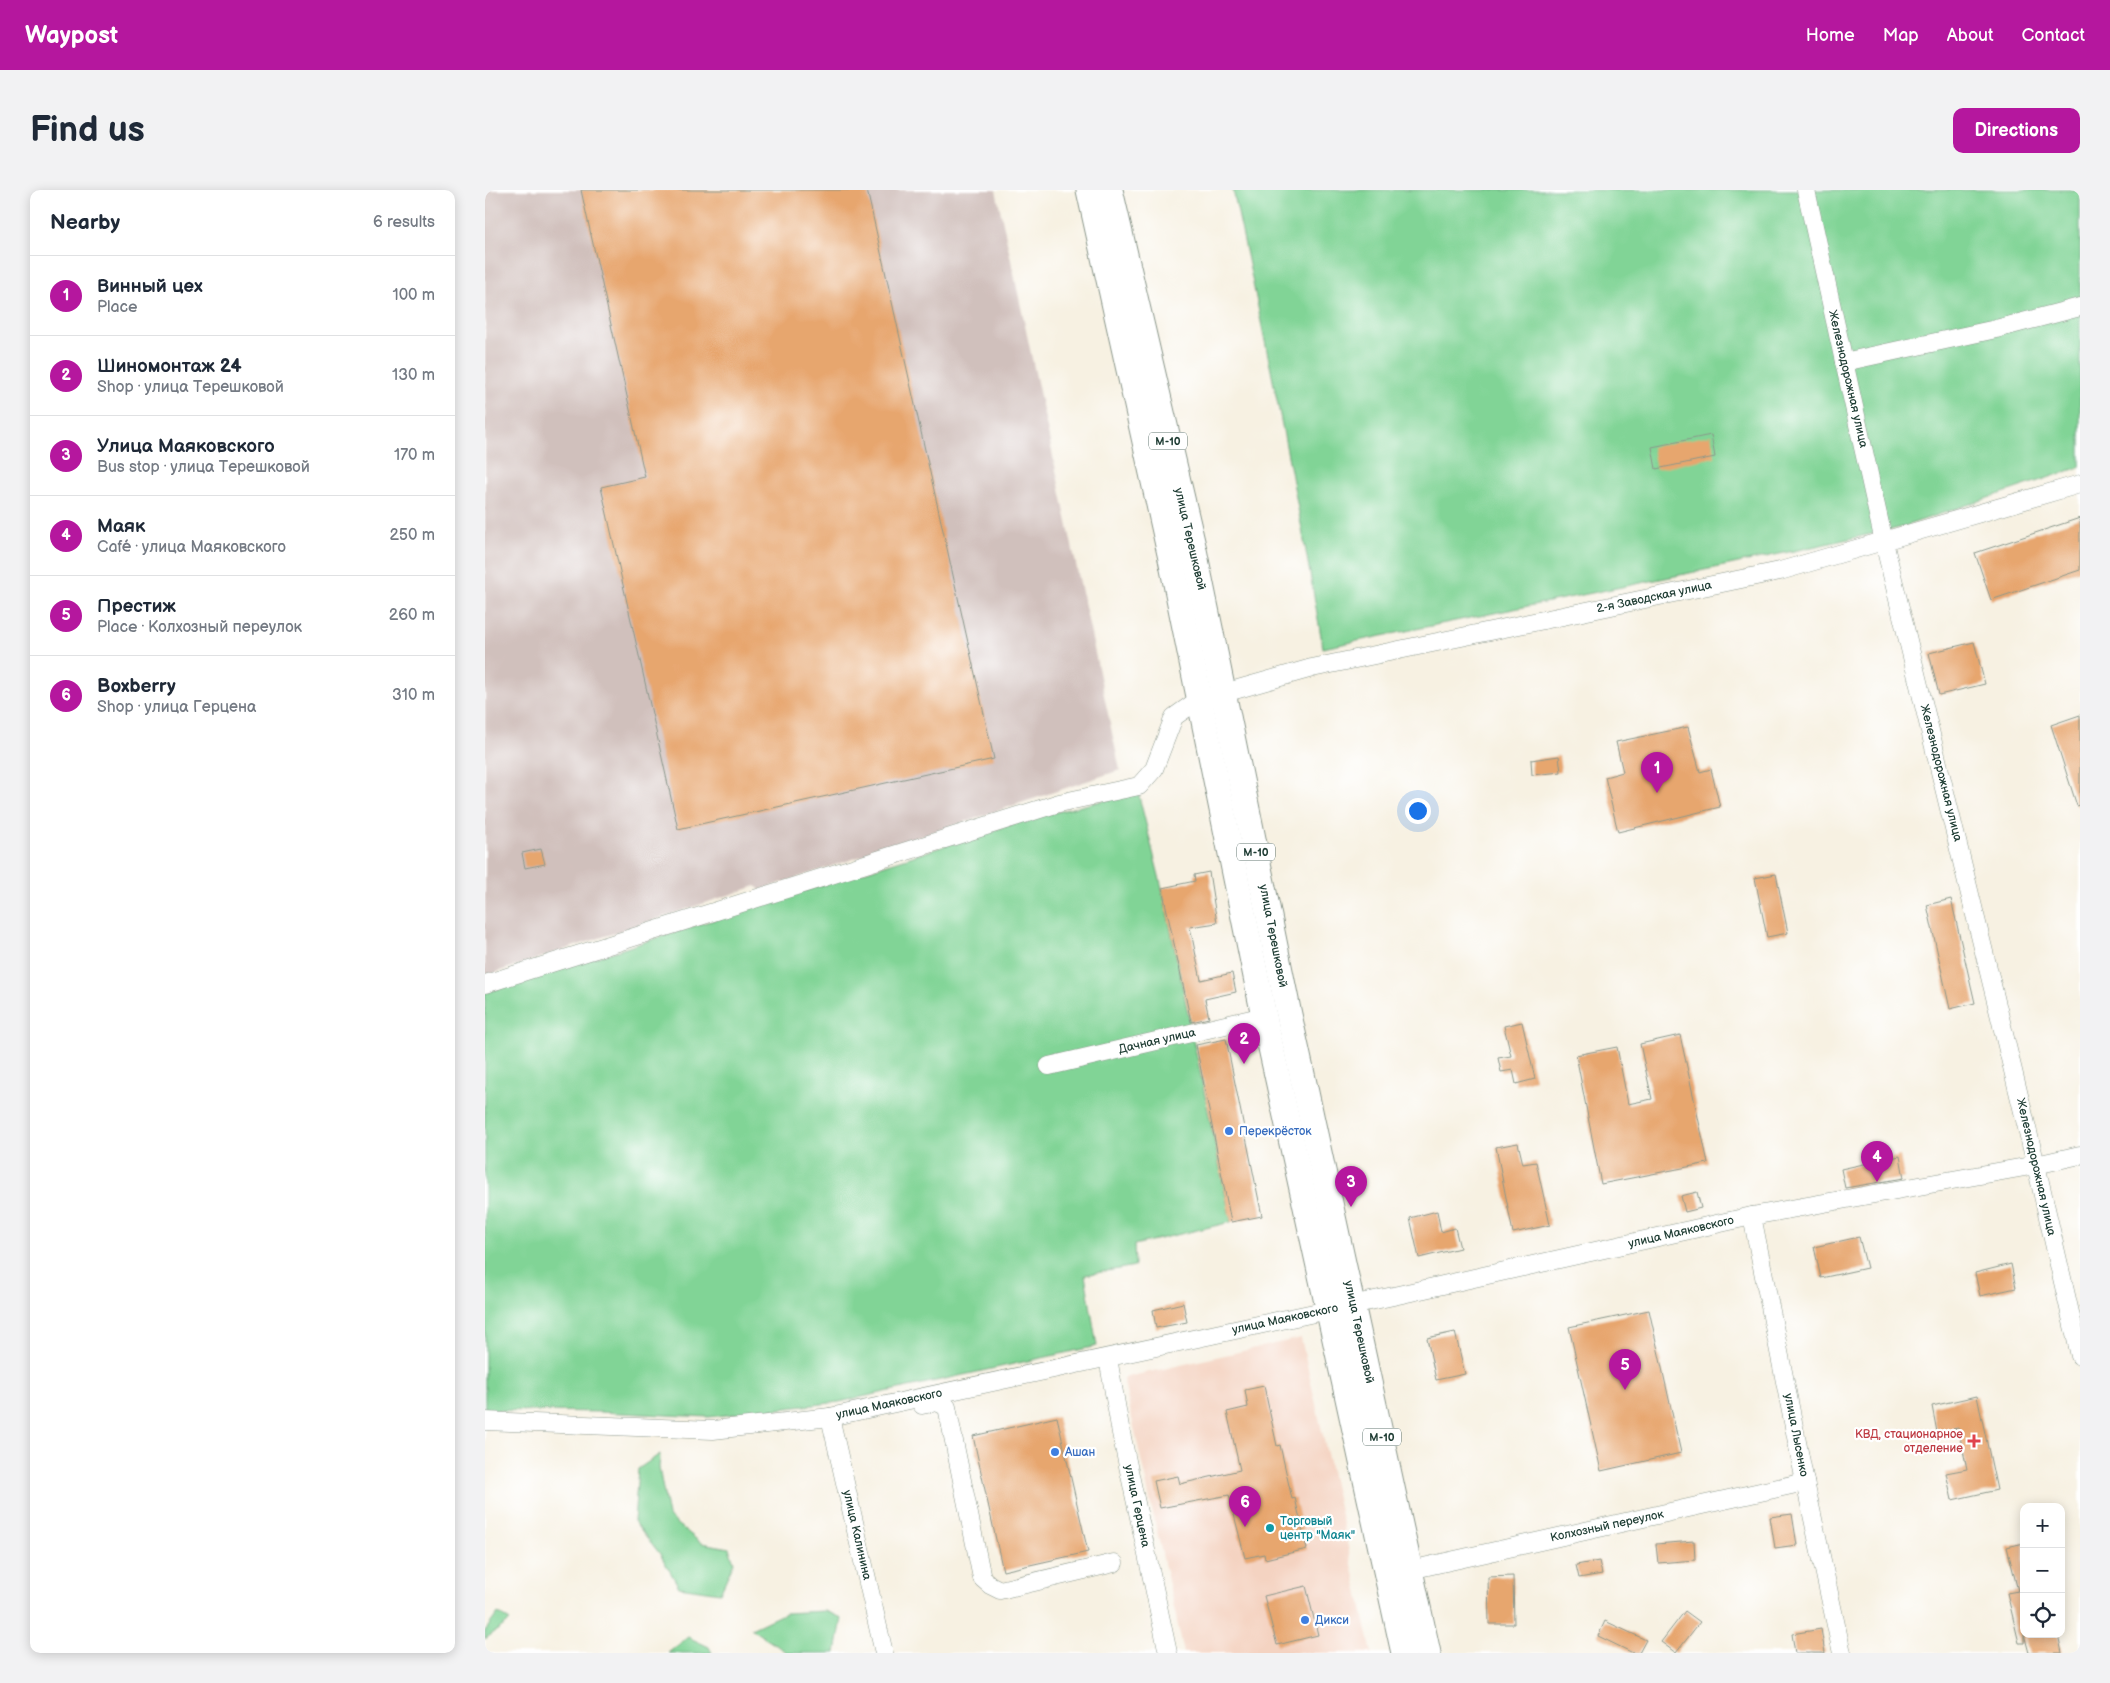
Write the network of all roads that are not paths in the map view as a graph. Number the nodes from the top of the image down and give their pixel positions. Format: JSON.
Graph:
{"nodes":[{"id":1,"x":1089,"y":190,"type":"edge"},
{"id":2,"x":1109,"y":190,"type":"edge"},
{"id":3,"x":1806,"y":190,"type":"edge"},
{"id":4,"x":2080,"y":307,"type":"edge"},
{"id":5,"x":1844,"y":362,"type":"junction"},
{"id":6,"x":2080,"y":484,"type":"edge"},
{"id":7,"x":1884,"y":542,"type":"junction"},
{"id":8,"x":1223,"y":693,"type":"junction"},
{"id":9,"x":1200,"y":701,"type":"junction"},
{"id":10,"x":485,"y":984,"type":"edge"},
{"id":11,"x":1264,"y":1016,"type":"junction"},
{"id":12,"x":1049,"y":1066,"type":"dead end"},
{"id":13,"x":2080,"y":1155,"type":"edge"},
{"id":14,"x":2036,"y":1165,"type":"junction"},
{"id":15,"x":1753,"y":1216,"type":"junction"},
{"id":16,"x":1353,"y":1304,"type":"junction"},
{"id":17,"x":1329,"y":1310,"type":"junction"},
{"id":18,"x":2080,"y":1355,"type":"edge"},
{"id":19,"x":1108,"y":1358,"type":"junction"},
{"id":20,"x":855,"y":1412,"type":"junction"},
{"id":21,"x":830,"y":1417,"type":"junction"},
{"id":22,"x":485,"y":1421,"type":"edge"},
{"id":23,"x":1805,"y":1482,"type":"junction"},
{"id":24,"x":1114,"y":1563,"type":"dead end"},
{"id":25,"x":1410,"y":1570,"type":"junction"},
{"id":26,"x":884,"y":1653,"type":"edge"},
{"id":27,"x":1168,"y":1653,"type":"edge"},
{"id":28,"x":1404,"y":1653,"type":"edge"},
{"id":29,"x":1428,"y":1653,"type":"edge"},
{"id":30,"x":1842,"y":1653,"type":"edge"}],
"edges":[{"from":1,"to":9,"type":"highway","name":"улица Терешковой","number":"М-10"},
{"from":2,"to":8,"type":"highway","name":"улица Терешковой","number":"М-10"},
{"from":3,"to":5,"type":"street","name":"Железнодорожная улица"},
{"from":4,"to":5,"type":"street"},
{"from":5,"to":7,"type":"street","name":"Железнодорожная улица"},
{"from":6,"to":7,"type":"street","name":"2-я Заводская улица"},
{"from":7,"to":8,"type":"street","name":"2-я Заводская улица"},
{"from":7,"to":14,"type":"street","name":"Железнодорожная улица"},
{"from":8,"to":9,"type":"street","name":"2-я Заводская улица"},
{"from":8,"to":16,"type":"highway","name":"улица Терешковой","number":"М-10"},
{"from":9,"to":10,"type":"street","name":"2-я Заводская улица"},
{"from":9,"to":11,"type":"highway","name":"улица Терешковой","number":"М-10"},
{"from":11,"to":12,"type":"street","name":"Дачная улица"},
{"from":11,"to":17,"type":"highway","name":"улица Терешковой","number":"М-10"},
{"from":13,"to":14,"type":"street","name":"улица Маяковского"},
{"from":14,"to":15,"type":"street","name":"улица Маяковского"},
{"from":14,"to":18,"type":"street","name":"Железнодорожная улица"},
{"from":15,"to":16,"type":"street","name":"улица Маяковского"},
{"from":15,"to":23,"type":"street","name":"улица Лысенко"},
{"from":16,"to":17,"type":"street","name":"улица Маяковского"},
{"from":16,"to":25,"type":"highway","name":"улица Терешковой","number":"М-10"},
{"from":17,"to":19,"type":"street","name":"улица Маяковского"},
{"from":17,"to":28,"type":"highway","name":"улица Терешковой","number":"М-10"},
{"from":19,"to":20,"type":"street","name":"улица Маяковского"},
{"from":19,"to":27,"type":"street","name":"улица Герцена"},
{"from":20,"to":21,"type":"street","name":"улица Маяковского"},
{"from":20,"to":24,"type":"street"},
{"from":21,"to":22,"type":"street","name":"улица Маяковского"},
{"from":21,"to":26,"type":"street","name":"улица Калинина"},
{"from":23,"to":25,"type":"street","name":"Колхозный переулок"},
{"from":23,"to":30,"type":"street","name":"улица Лысенко"},
{"from":25,"to":29,"type":"highway","name":"улица Терешковой","number":"М-10"}]}
